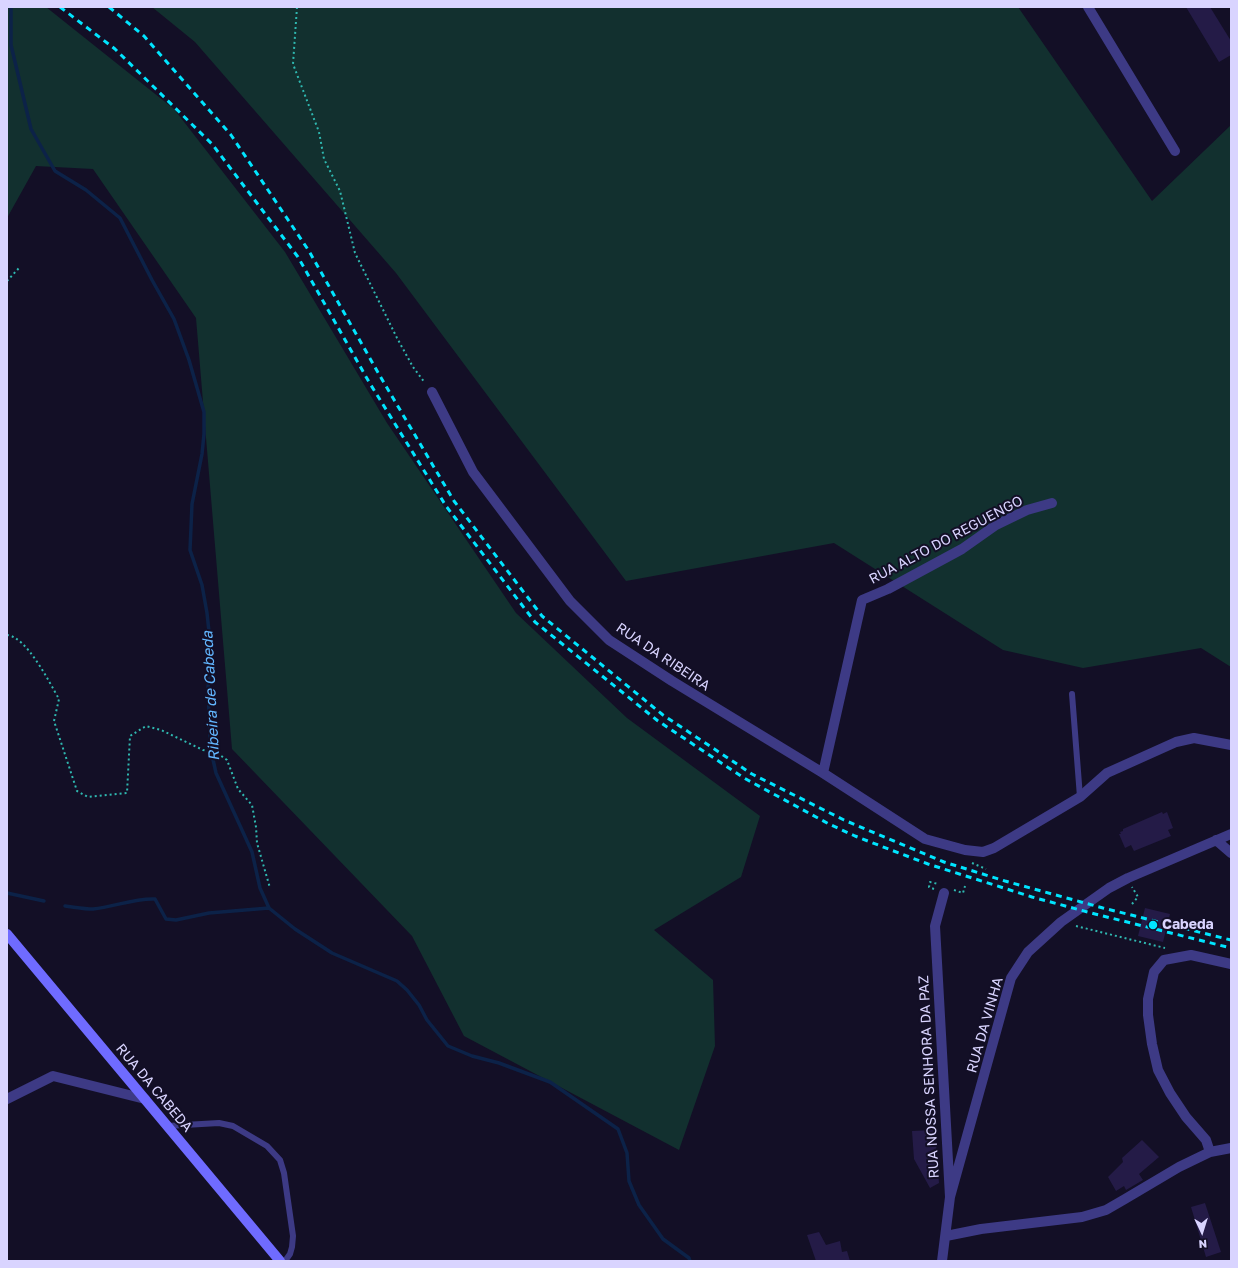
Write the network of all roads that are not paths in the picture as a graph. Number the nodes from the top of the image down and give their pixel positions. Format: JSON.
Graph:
{"nodes":[{"id":1,"x":1088,"y":7,"type":"edge"},
{"id":2,"x":1175,"y":151,"type":"dead end"},
{"id":3,"x":432,"y":392,"type":"road end"},
{"id":4,"x":1052,"y":503,"type":"dead end"},
{"id":5,"x":1072,"y":694,"type":"dead end"},
{"id":6,"x":1231,"y":745,"type":"edge"},
{"id":7,"x":823,"y":772,"type":"junction"},
{"id":8,"x":1080,"y":797,"type":"junction"},
{"id":9,"x":1231,"y":834,"type":"edge"},
{"id":10,"x":1216,"y":840,"type":"junction"},
{"id":11,"x":1231,"y":853,"type":"edge"},
{"id":12,"x":944,"y":893,"type":"dead end"},
{"id":13,"x":7,"y":934,"type":"edge"},
{"id":14,"x":1231,"y":964,"type":"edge"},
{"id":15,"x":7,"y":1099,"type":"edge"},
{"id":16,"x":145,"y":1099,"type":"junction"},
{"id":17,"x":168,"y":1126,"type":"junction"},
{"id":18,"x":1231,"y":1148,"type":"edge"},
{"id":19,"x":1210,"y":1152,"type":"junction"},
{"id":20,"x":950,"y":1197,"type":"junction"},
{"id":21,"x":946,"y":1236,"type":"junction"},
{"id":22,"x":280,"y":1261,"type":"edge"},
{"id":23,"x":285,"y":1261,"type":"edge"},
{"id":24,"x":942,"y":1261,"type":"edge"}],
"edges":[{"from":1,"to":2,"type":"street"},
{"from":3,"to":7,"type":"street","name":"RUA DA RIBEIRA"},
{"from":4,"to":7,"type":"street","name":"RUA ALTO DO REGUENGO"},
{"from":5,"to":8,"type":"lane"},
{"from":6,"to":8,"type":"street"},
{"from":7,"to":8,"type":"street","name":"RUA DA RIBEIRA"},
{"from":9,"to":10,"type":"street","name":"RUA DA VINHA"},
{"from":10,"to":11,"type":"street"},
{"from":10,"to":20,"type":"street","name":"RUA DA VINHA"},
{"from":12,"to":20,"type":"street","name":"RUA NOSSA SENHORA DA PAZ"},
{"from":13,"to":16,"type":"main road","name":"RUA DA CABEDA"},
{"from":14,"to":19,"type":"street"},
{"from":15,"to":16,"type":"street"},
{"from":16,"to":17,"type":"main road","name":"RUA DA CABEDA"},
{"from":17,"to":22,"type":"main road","name":"RUA DA CABEDA"},
{"from":17,"to":23,"type":"lane"},
{"from":18,"to":19,"type":"street"},
{"from":19,"to":21,"type":"street"},
{"from":20,"to":21,"type":"street","name":"RUA NOSSA SENHORA DA PAZ"},
{"from":21,"to":24,"type":"street","name":"RUA NOSSA SENHORA DA PAZ"}]}
